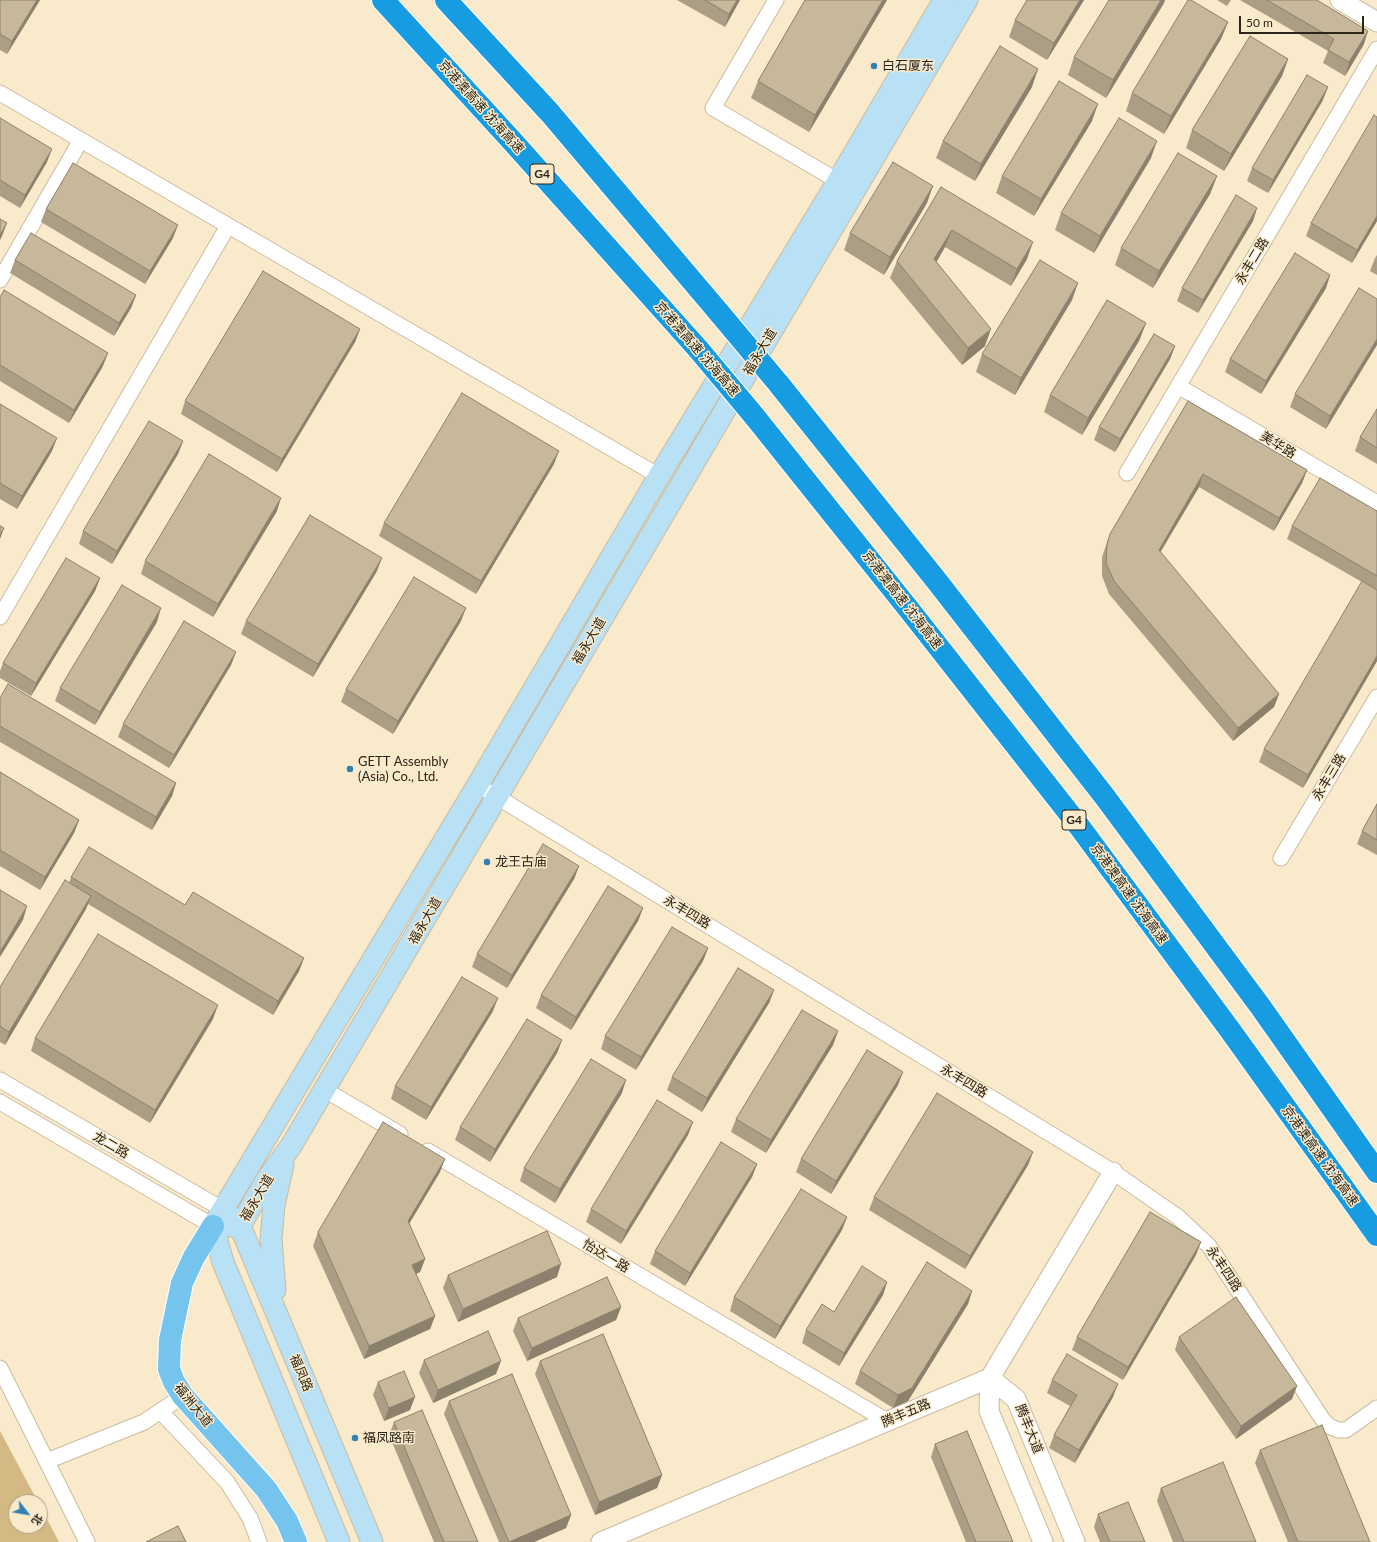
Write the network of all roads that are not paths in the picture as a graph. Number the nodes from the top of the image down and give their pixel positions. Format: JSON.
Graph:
{"nodes":[{"id":1,"x":383,"y":0,"type":"edge"},
{"id":2,"x":446,"y":0,"type":"edge"},
{"id":3,"x":776,"y":0,"type":"edge"},
{"id":4,"x":944,"y":0,"type":"edge"},
{"id":5,"x":967,"y":0,"type":"edge"},
{"id":6,"x":1340,"y":0,"type":"edge"},
{"id":7,"x":1377,"y":22,"type":"edge"},
{"id":8,"x":1377,"y":49,"type":"edge"},
{"id":9,"x":0,"y":93,"type":"edge"},
{"id":10,"x":82,"y":140,"type":"junction"},
{"id":11,"x":838,"y":181,"type":"junction"},
{"id":12,"x":228,"y":226,"type":"junction"},
{"id":13,"x":0,"y":280,"type":"edge"},
{"id":14,"x":1178,"y":386,"type":"junction"},
{"id":15,"x":1127,"y":473,"type":"dead end"},
{"id":16,"x":659,"y":476,"type":"junction"},
{"id":17,"x":1377,"y":504,"type":"edge"},
{"id":18,"x":0,"y":617,"type":"edge"},
{"id":19,"x":1377,"y":697,"type":"edge"},
{"id":20,"x":477,"y":786,"type":"junction"},
{"id":21,"x":497,"y":797,"type":"junction"},
{"id":22,"x":1282,"y":858,"type":"dead end"},
{"id":23,"x":0,"y":1080,"type":"edge"},
{"id":24,"x":325,"y":1090,"type":"junction"},
{"id":25,"x":0,"y":1102,"type":"edge"},
{"id":26,"x":291,"y":1146,"type":"junction"},
{"id":27,"x":1113,"y":1172,"type":"junction"},
{"id":28,"x":1377,"y":1172,"type":"edge"},
{"id":29,"x":218,"y":1217,"type":"junction"},
{"id":30,"x":240,"y":1226,"type":"junction"},
{"id":31,"x":1377,"y":1235,"type":"edge"},
{"id":32,"x":279,"y":1319,"type":"junction"},
{"id":33,"x":0,"y":1368,"type":"edge"},
{"id":34,"x":990,"y":1378,"type":"junction"},
{"id":35,"x":183,"y":1396,"type":"junction"},
{"id":36,"x":1377,"y":1408,"type":"edge"},
{"id":37,"x":162,"y":1412,"type":"junction"},
{"id":38,"x":887,"y":1421,"type":"junction"},
{"id":39,"x":47,"y":1462,"type":"junction"},
{"id":40,"x":87,"y":1542,"type":"edge"},
{"id":41,"x":259,"y":1542,"type":"edge"},
{"id":42,"x":296,"y":1542,"type":"edge"},
{"id":43,"x":339,"y":1542,"type":"edge"},
{"id":44,"x":372,"y":1542,"type":"edge"},
{"id":45,"x":601,"y":1542,"type":"edge"},
{"id":46,"x":1043,"y":1542,"type":"edge"},
{"id":47,"x":1075,"y":1542,"type":"edge"}],
"edges":[{"from":1,"to":31,"type":"highway","name":"京港澳高速 沈海高速","number":"G4","bridge":true},
{"from":2,"to":28,"type":"highway","bridge":true},
{"from":3,"to":11,"type":"street"},
{"from":4,"to":11,"type":"main road","name":"福永大道"},
{"from":5,"to":21,"type":"main road","name":"福永大道"},
{"from":6,"to":7,"type":"street"},
{"from":8,"to":14,"type":"street","name":"永丰二路"},
{"from":9,"to":10,"type":"street"},
{"from":10,"to":12,"type":"street"},
{"from":10,"to":13,"type":"street"},
{"from":11,"to":16,"type":"main road","name":"福永大道"},
{"from":12,"to":16,"type":"street"},
{"from":12,"to":18,"type":"street"},
{"from":14,"to":15,"type":"street","name":"永丰二路"},
{"from":14,"to":17,"type":"street","name":"美华路"},
{"from":16,"to":20,"type":"main road","name":"福永大道"},
{"from":19,"to":22,"type":"street","name":"永丰三路"},
{"from":20,"to":21,"type":"street","name":"永丰四路"},
{"from":20,"to":29,"type":"main road","name":"福永大道"},
{"from":21,"to":24,"type":"main road","name":"福永大道"},
{"from":21,"to":27,"type":"street","name":"永丰四路"},
{"from":23,"to":29,"type":"street","name":"龙二路"},
{"from":24,"to":26,"type":"main road","name":"福永大道"},
{"from":24,"to":38,"type":"street","name":"怡达一路"},
{"from":25,"to":29,"type":"street","name":"龙二路"},
{"from":26,"to":30,"type":"main road","name":"福永大道"},
{"from":26,"to":32,"type":"main road"},
{"from":27,"to":34,"type":"street"},
{"from":27,"to":36,"type":"street","name":"永丰四路"},
{"from":29,"to":30,"type":"main road","name":"福永大道"},
{"from":29,"to":35,"type":"main road","name":"福洲大道"},
{"from":29,"to":43,"type":"main road"},
{"from":30,"to":32,"type":"main road","name":"福凤路"},
{"from":32,"to":44,"type":"main road","name":"福凤路"},
{"from":33,"to":39,"type":"street"},
{"from":34,"to":38,"type":"street","name":"腾丰五路"},
{"from":34,"to":46,"type":"street"},
{"from":34,"to":47,"type":"street","name":"腾丰大道"},
{"from":35,"to":37,"type":"street"},
{"from":35,"to":42,"type":"main road","name":"福洲大道"},
{"from":37,"to":39,"type":"street"},
{"from":37,"to":41,"type":"street"},
{"from":38,"to":45,"type":"street","name":"腾丰五路"},
{"from":39,"to":40,"type":"street"}]}
